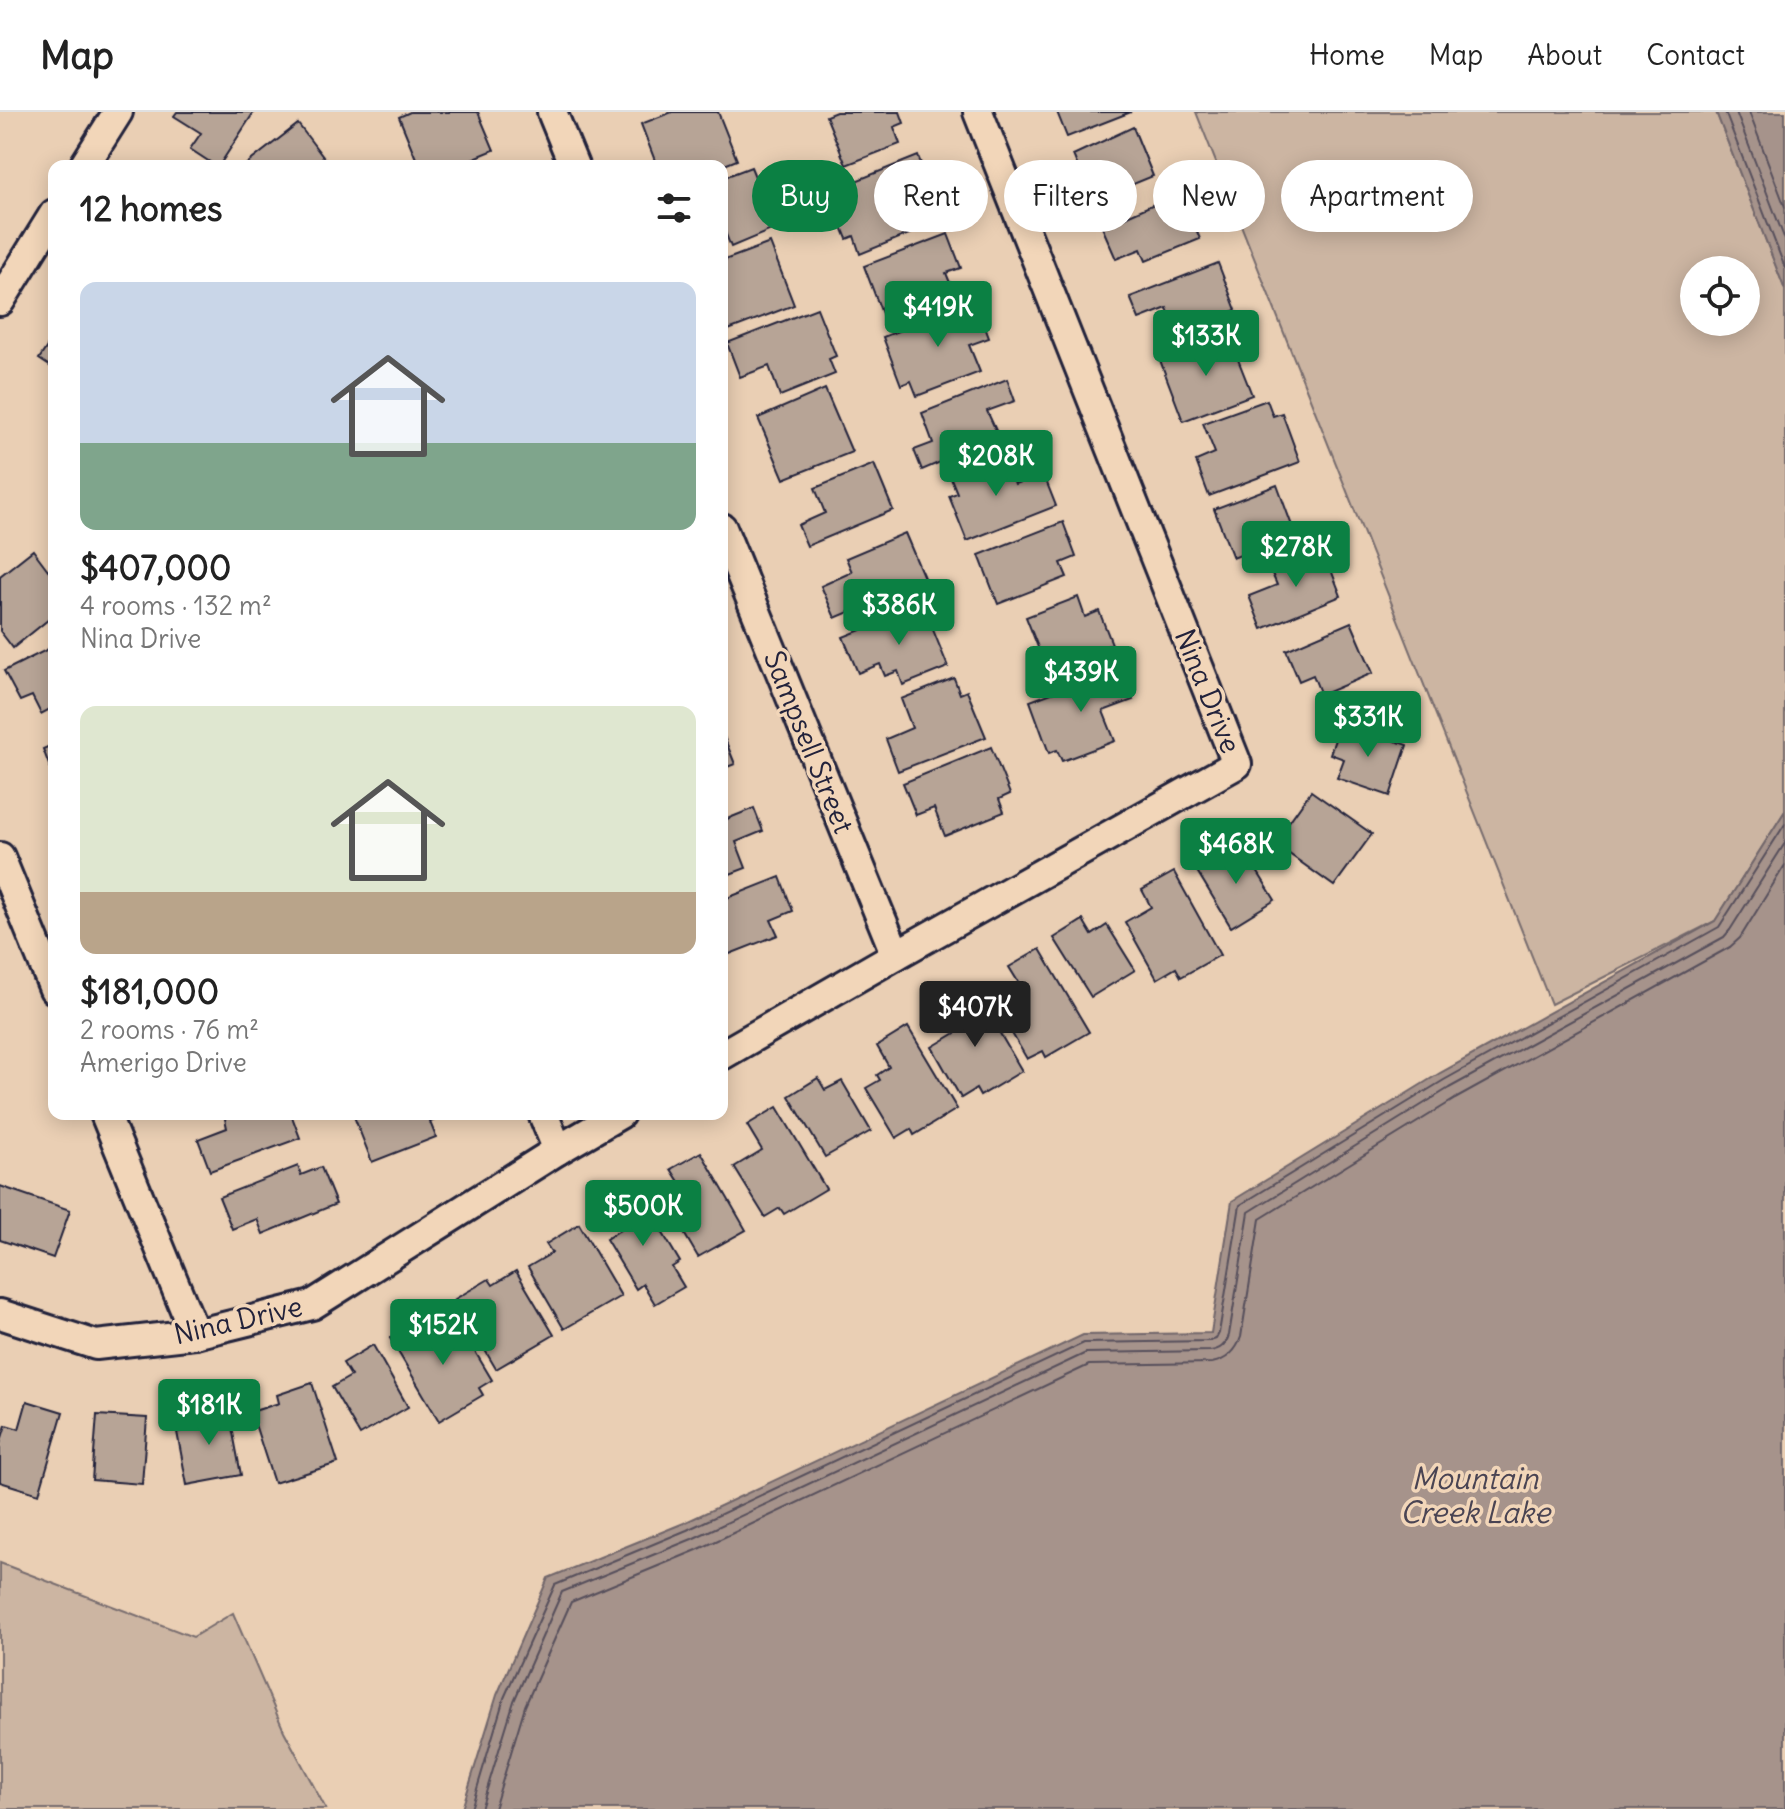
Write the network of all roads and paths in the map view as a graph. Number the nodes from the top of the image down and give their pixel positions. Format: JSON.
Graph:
{"nodes":[{"id":1,"x":118,"y":112,"type":"edge"},
{"id":2,"x":552,"y":112,"type":"edge"},
{"id":3,"x":978,"y":112,"type":"edge"},
{"id":4,"x":88,"y":160,"type":"edge"},
{"id":5,"x":572,"y":160,"type":"edge"},
{"id":6,"x":48,"y":224,"type":"edge"},
{"id":7,"x":0,"y":301,"type":"edge"},
{"id":8,"x":728,"y":543,"type":"edge"},
{"id":9,"x":0,"y":857,"type":"edge"},
{"id":10,"x":896,"y":955,"type":"junction"},
{"id":11,"x":48,"y":974,"type":"edge"},
{"id":12,"x":728,"y":1052,"type":"edge"},
{"id":13,"x":107,"y":1120,"type":"edge"},
{"id":14,"x":546,"y":1120,"type":"edge"},
{"id":15,"x":610,"y":1120,"type":"edge"},
{"id":16,"x":558,"y":1150,"type":"junction"},
{"id":17,"x":0,"y":1314,"type":"edge"},
{"id":18,"x":195,"y":1334,"type":"junction"}],
"edges":[{"from":1,"to":4,"type":"street"},
{"from":2,"to":5,"type":"street"},
{"from":3,"to":10,"type":"street","name":"Nina Drive"},
{"from":6,"to":7,"type":"street"},
{"from":8,"to":10,"type":"street","name":"Sampsell Street"},
{"from":9,"to":11,"type":"street"},
{"from":10,"to":12,"type":"street","name":"Nina Drive"},
{"from":13,"to":18,"type":"street"},
{"from":14,"to":16,"type":"street"},
{"from":15,"to":16,"type":"street","name":"Nina Drive"},
{"from":16,"to":18,"type":"street","name":"Nina Drive"},
{"from":17,"to":18,"type":"street","name":"Nina Drive"}]}
